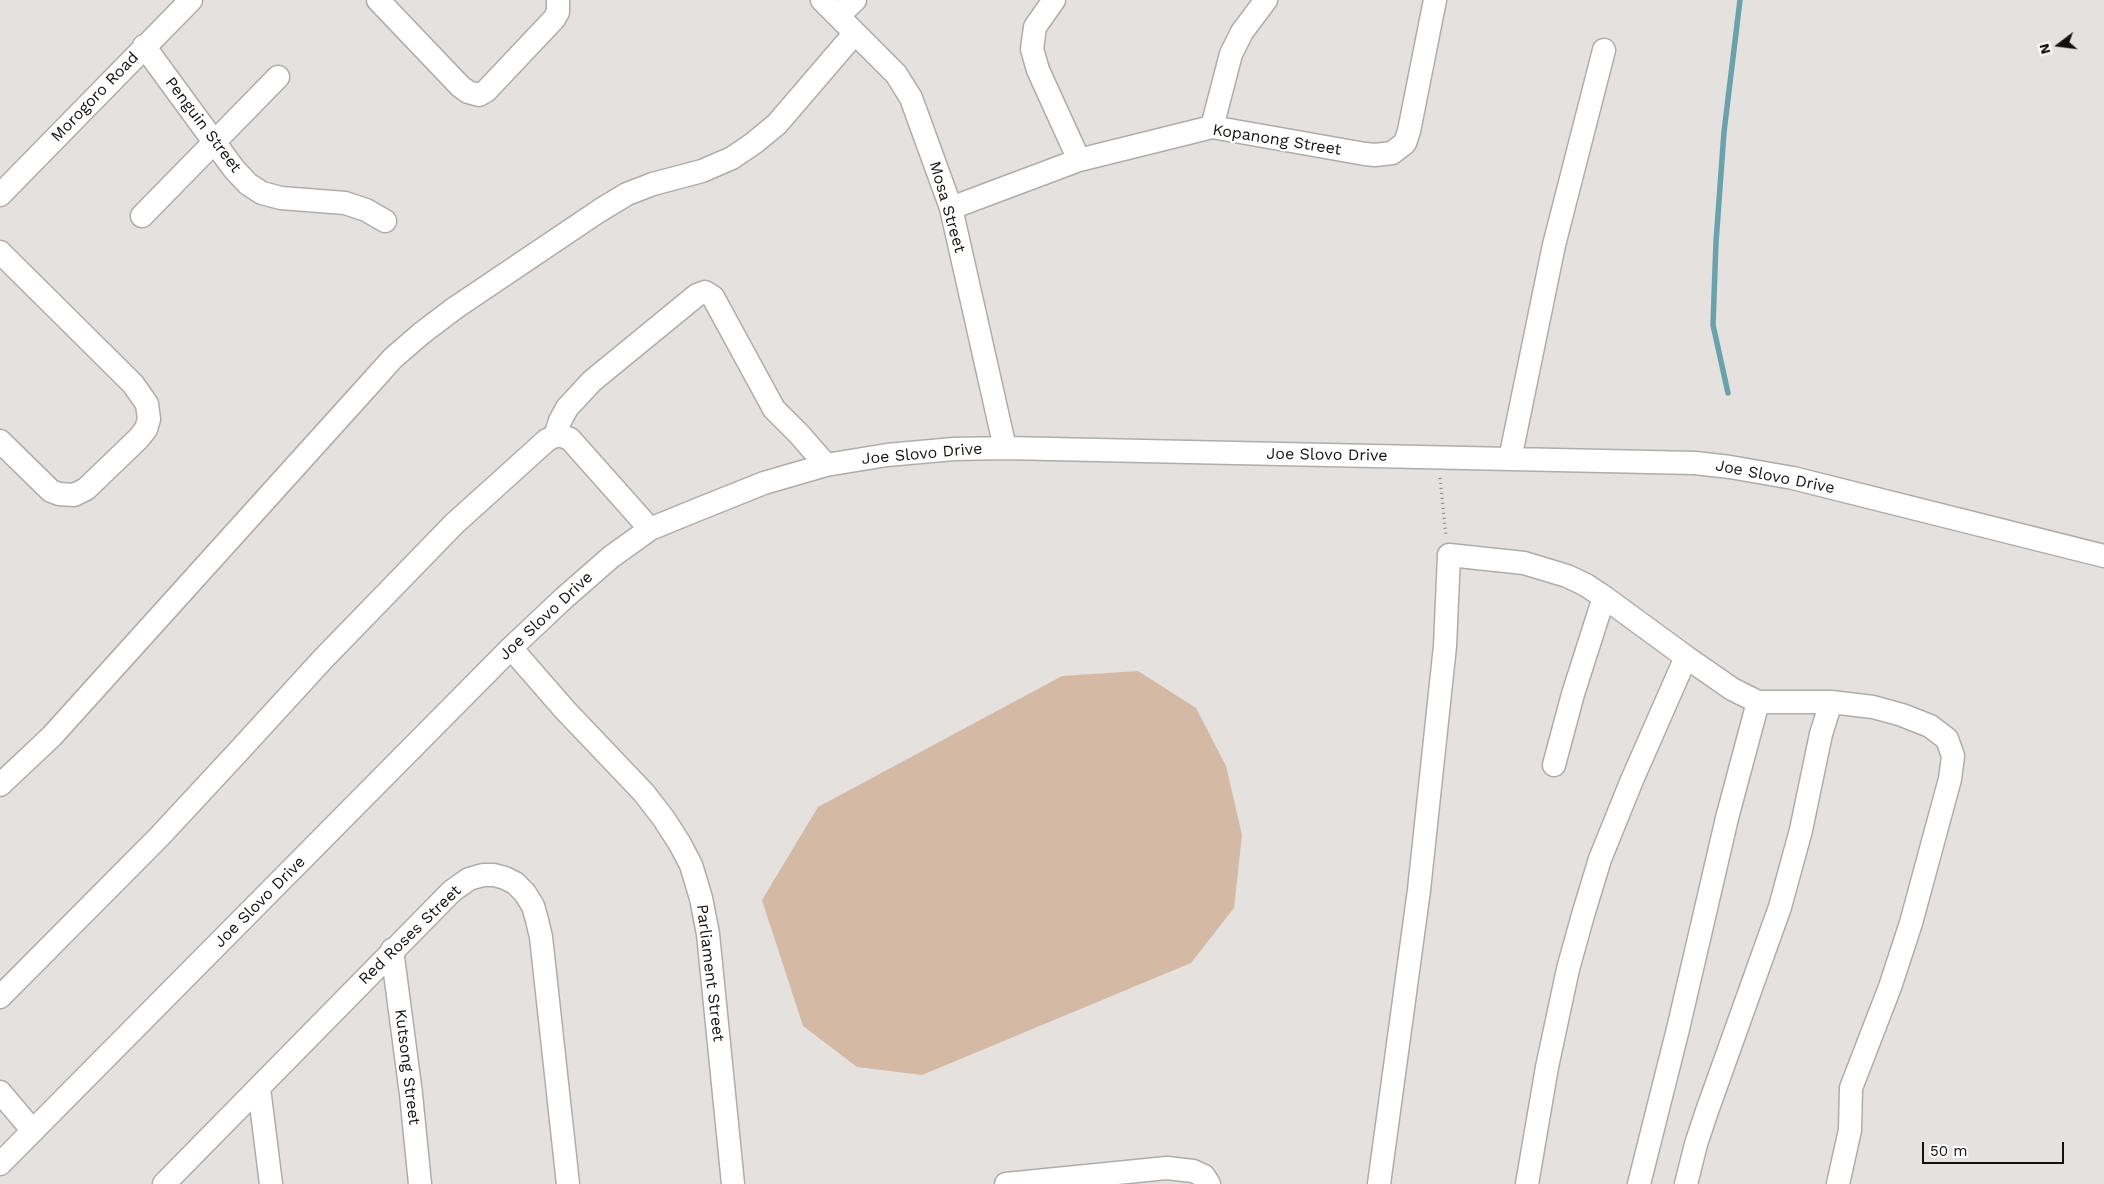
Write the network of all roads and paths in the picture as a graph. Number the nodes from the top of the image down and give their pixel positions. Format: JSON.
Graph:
{"nodes":[{"id":1,"x":192,"y":0,"type":"edge"},
{"id":2,"x":378,"y":0,"type":"edge"},
{"id":3,"x":558,"y":0,"type":"edge"},
{"id":4,"x":822,"y":0,"type":"edge"},
{"id":5,"x":855,"y":0,"type":"edge"},
{"id":6,"x":1054,"y":0,"type":"edge"},
{"id":7,"x":1266,"y":0,"type":"edge"},
{"id":8,"x":1436,"y":0,"type":"edge"},
{"id":9,"x":838,"y":16,"type":"junction"},
{"id":10,"x":855,"y":33,"type":"junction"},
{"id":11,"x":144,"y":46,"type":"junction"},
{"id":12,"x":1604,"y":50,"type":"dead end"},
{"id":13,"x":278,"y":77,"type":"dead end"},
{"id":14,"x":1212,"y":127,"type":"junction"},
{"id":15,"x":214,"y":142,"type":"junction"},
{"id":16,"x":1079,"y":160,"type":"junction"},
{"id":17,"x":0,"y":195,"type":"edge"},
{"id":18,"x":951,"y":208,"type":"junction"},
{"id":19,"x":142,"y":216,"type":"dead end"},
{"id":20,"x":385,"y":221,"type":"dead end"},
{"id":21,"x":0,"y":252,"type":"edge"},
{"id":22,"x":555,"y":436,"type":"junction"},
{"id":23,"x":0,"y":442,"type":"edge"},
{"id":24,"x":1005,"y":448,"type":"junction"},
{"id":25,"x":1438,"y":457,"type":"junction"},
{"id":26,"x":1510,"y":459,"type":"junction"},
{"id":27,"x":826,"y":465,"type":"junction"},
{"id":28,"x":650,"y":530,"type":"junction"},
{"id":29,"x":1449,"y":556,"type":"junction"},
{"id":30,"x":2104,"y":556,"type":"edge"},
{"id":31,"x":1604,"y":596,"type":"junction"},
{"id":32,"x":511,"y":648,"type":"junction"},
{"id":33,"x":1686,"y":657,"type":"junction"},
{"id":34,"x":1758,"y":702,"type":"junction"},
{"id":35,"x":1831,"y":702,"type":"junction"},
{"id":36,"x":1554,"y":765,"type":"dead end"},
{"id":37,"x":0,"y":785,"type":"edge"},
{"id":38,"x":392,"y":950,"type":"junction"},
{"id":39,"x":0,"y":997,"type":"edge"},
{"id":40,"x":259,"y":1088,"type":"junction"},
{"id":41,"x":0,"y":1092,"type":"edge"},
{"id":42,"x":33,"y":1131,"type":"junction"},
{"id":43,"x":0,"y":1164,"type":"edge"},
{"id":44,"x":1059,"y":1181,"type":"edge"},
{"id":45,"x":164,"y":1184,"type":"edge"},
{"id":46,"x":271,"y":1184,"type":"edge"},
{"id":47,"x":420,"y":1184,"type":"edge"},
{"id":48,"x":568,"y":1184,"type":"edge"},
{"id":49,"x":734,"y":1184,"type":"edge"},
{"id":50,"x":1006,"y":1184,"type":"edge"},
{"id":51,"x":1209,"y":1184,"type":"edge"},
{"id":52,"x":1379,"y":1184,"type":"edge"},
{"id":53,"x":1528,"y":1184,"type":"edge"},
{"id":54,"x":1639,"y":1184,"type":"edge"},
{"id":55,"x":1686,"y":1184,"type":"edge"},
{"id":56,"x":1838,"y":1184,"type":"edge"}],
"edges":[{"from":1,"to":11,"type":"street","name":"Morogoro Road"},
{"from":2,"to":3,"type":"street"},
{"from":4,"to":9,"type":"street","name":"Mosa Street"},
{"from":5,"to":9,"type":"street"},
{"from":6,"to":16,"type":"street"},
{"from":7,"to":14,"type":"street"},
{"from":8,"to":14,"type":"street","name":"Kopanong Street"},
{"from":9,"to":10,"type":"street","name":"Mosa Street"},
{"from":10,"to":18,"type":"street","name":"Mosa Street"},
{"from":10,"to":37,"type":"street"},
{"from":11,"to":15,"type":"street","name":"Penguin Street"},
{"from":11,"to":17,"type":"street","name":"Morogoro Road"},
{"from":12,"to":26,"type":"street"},
{"from":13,"to":15,"type":"street"},
{"from":14,"to":16,"type":"street","name":"Kopanong Street"},
{"from":15,"to":19,"type":"street"},
{"from":15,"to":20,"type":"street","name":"Penguin Street"},
{"from":16,"to":18,"type":"street","name":"Kopanong Street"},
{"from":18,"to":24,"type":"street","name":"Mosa Street"},
{"from":21,"to":23,"type":"street"},
{"from":22,"to":27,"type":"street"},
{"from":22,"to":28,"type":"street"},
{"from":22,"to":39,"type":"street"},
{"from":24,"to":25,"type":"street","name":"Joe Slovo Drive"},
{"from":24,"to":27,"type":"street","name":"Joe Slovo Drive"},
{"from":25,"to":26,"type":"street","name":"Joe Slovo Drive"},
{"from":25,"to":29,"type":"path"},
{"from":26,"to":30,"type":"street","name":"Joe Slovo Drive"},
{"from":27,"to":28,"type":"street","name":"Joe Slovo Drive"},
{"from":28,"to":32,"type":"street","name":"Joe Slovo Drive"},
{"from":29,"to":31,"type":"street"},
{"from":29,"to":52,"type":"street"},
{"from":31,"to":33,"type":"street"},
{"from":31,"to":36,"type":"street"},
{"from":32,"to":42,"type":"street","name":"Joe Slovo Drive"},
{"from":32,"to":49,"type":"street","name":"Parliament Street"},
{"from":33,"to":34,"type":"street"},
{"from":33,"to":53,"type":"street"},
{"from":34,"to":35,"type":"street"},
{"from":34,"to":54,"type":"street"},
{"from":35,"to":55,"type":"street"},
{"from":35,"to":56,"type":"street"},
{"from":38,"to":40,"type":"street","name":"Red Roses Street"},
{"from":38,"to":47,"type":"street","name":"Kutsong Street"},
{"from":38,"to":48,"type":"street","name":"Red Roses Street"},
{"from":40,"to":45,"type":"street","name":"Red Roses Street"},
{"from":40,"to":46,"type":"street"},
{"from":41,"to":42,"type":"street"},
{"from":42,"to":43,"type":"street","name":"Joe Slovo Drive"},
{"from":44,"to":50,"type":"street"},
{"from":44,"to":51,"type":"street"}]}
